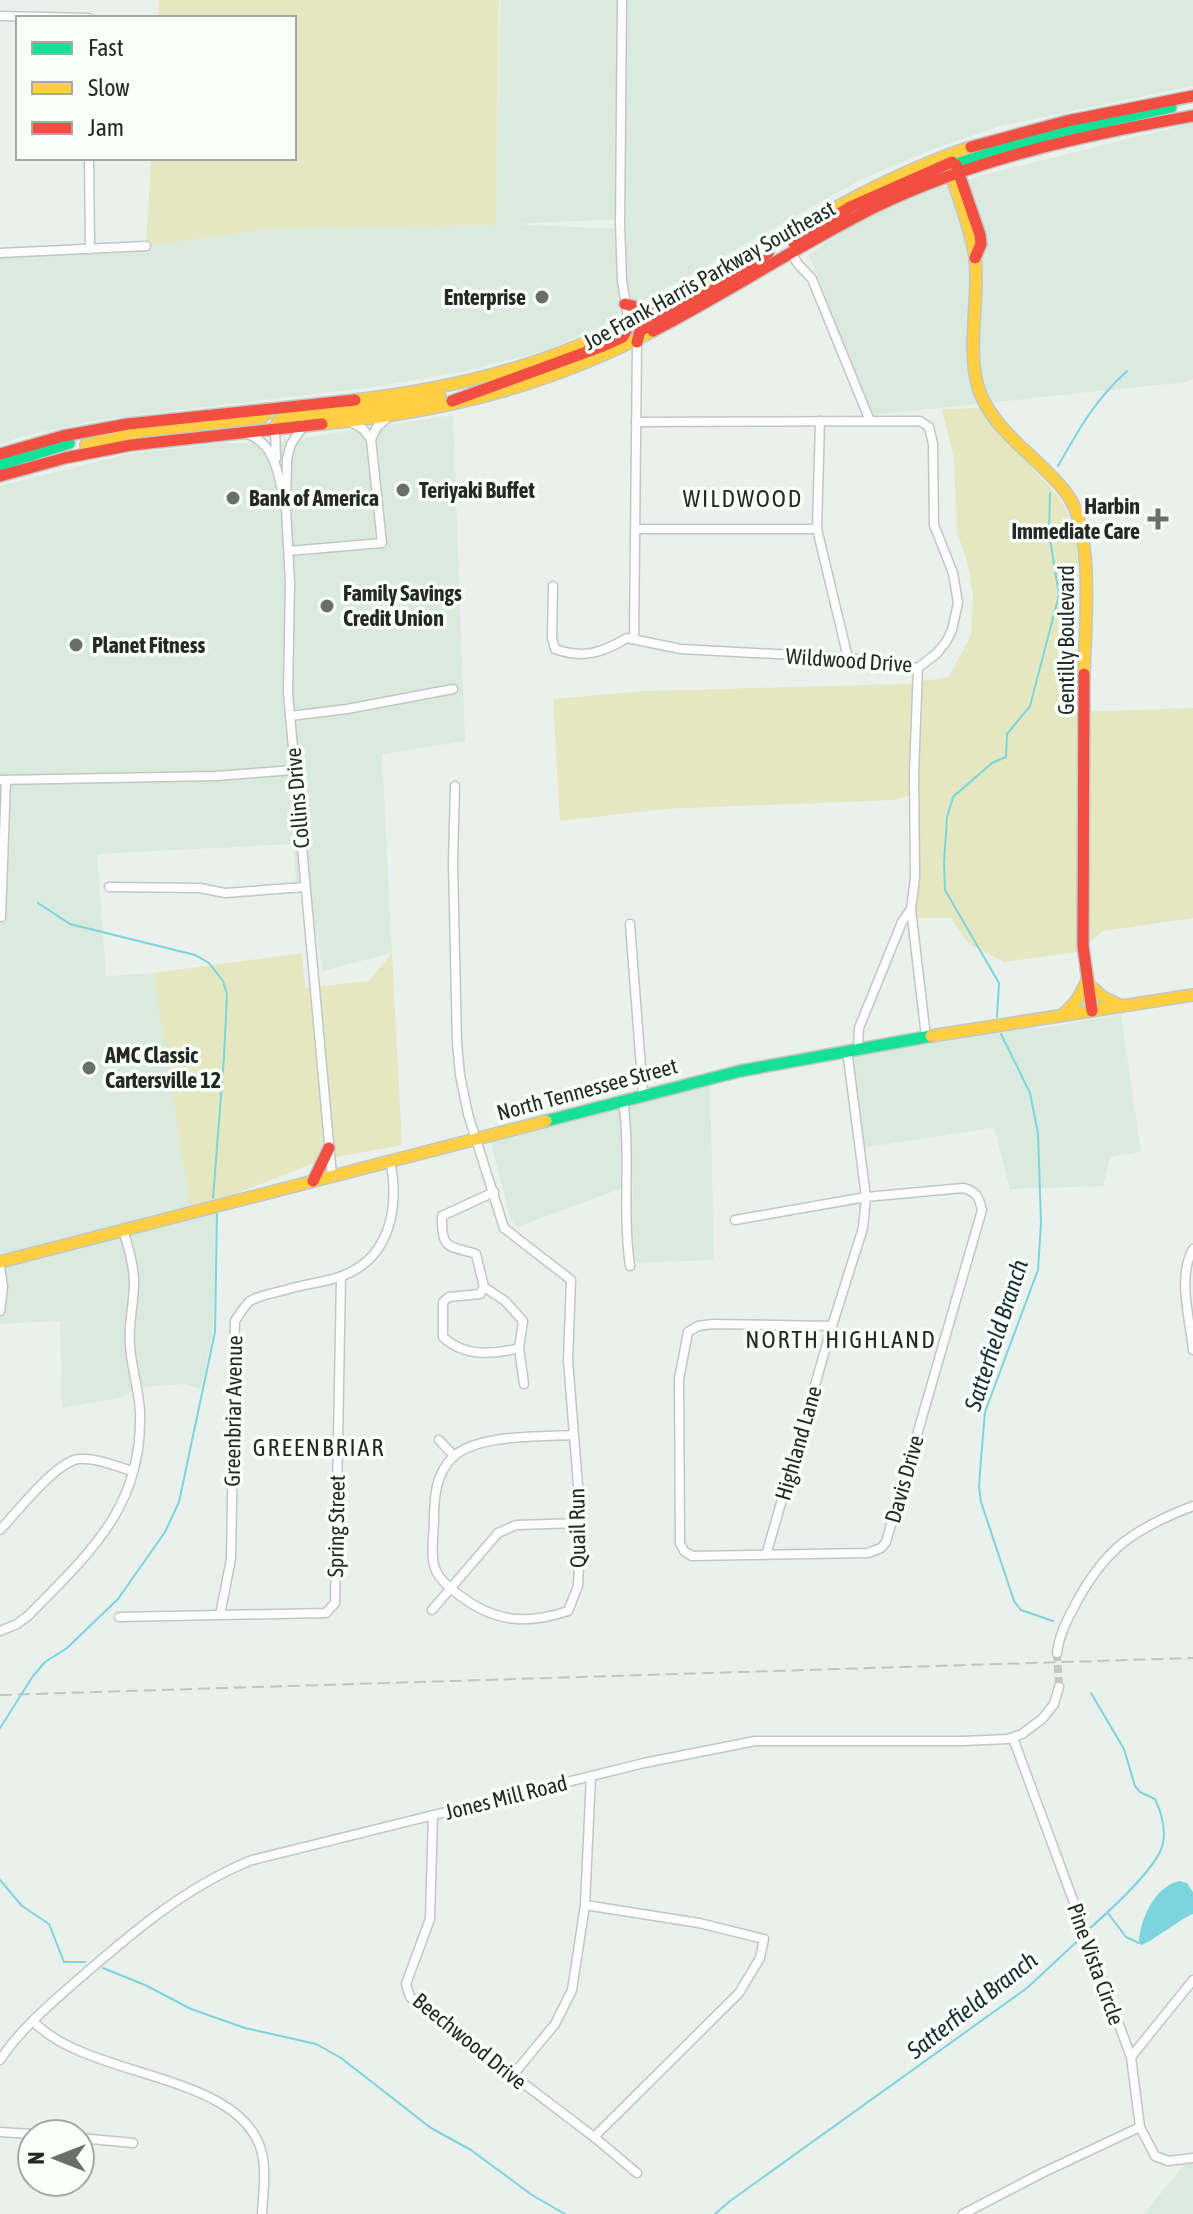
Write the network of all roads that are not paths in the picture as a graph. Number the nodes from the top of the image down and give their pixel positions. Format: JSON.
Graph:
{"nodes":[{"id":1,"x":622,"y":0,"type":"edge"},
{"id":2,"x":1193,"y":98,"type":"edge"},
{"id":3,"x":1193,"y":113,"type":"edge"},
{"id":4,"x":89,"y":160,"type":"edge"},
{"id":5,"x":953,"y":165,"type":"junction"},
{"id":6,"x":797,"y":227,"type":"junction"},
{"id":7,"x":146,"y":246,"type":"dead end"},
{"id":8,"x":90,"y":249,"type":"junction"},
{"id":9,"x":0,"y":253,"type":"edge"},
{"id":10,"x":791,"y":253,"type":"junction"},
{"id":11,"x":769,"y":266,"type":"junction"},
{"id":12,"x":625,"y":304,"type":"junction"},
{"id":13,"x":654,"y":311,"type":"junction"},
{"id":14,"x":629,"y":324,"type":"junction"},
{"id":15,"x":637,"y":343,"type":"junction"},
{"id":16,"x":471,"y":381,"type":"junction"},
{"id":17,"x":438,"y":408,"type":"junction"},
{"id":18,"x":266,"y":409,"type":"junction"},
{"id":19,"x":390,"y":416,"type":"junction"},
{"id":20,"x":349,"y":421,"type":"junction"},
{"id":21,"x":820,"y":421,"type":"junction"},
{"id":22,"x":870,"y":421,"type":"junction"},
{"id":23,"x":636,"y":422,"type":"junction"},
{"id":24,"x":304,"y":425,"type":"junction"},
{"id":25,"x":275,"y":428,"type":"junction"},
{"id":26,"x":99,"y":429,"type":"junction"},
{"id":27,"x":242,"y":432,"type":"junction"},
{"id":28,"x":371,"y":439,"type":"junction"},
{"id":29,"x":0,"y":454,"type":"edge"},
{"id":30,"x":58,"y":458,"type":"junction"},
{"id":31,"x":0,"y":465,"type":"edge"},
{"id":32,"x":277,"y":467,"type":"junction"},
{"id":33,"x":0,"y":476,"type":"edge"},
{"id":34,"x":286,"y":508,"type":"junction"},
{"id":35,"x":637,"y":529,"type":"junction"},
{"id":36,"x":817,"y":529,"type":"junction"},
{"id":37,"x":289,"y":551,"type":"junction"},
{"id":38,"x":553,"y":586,"type":"dead end"},
{"id":39,"x":634,"y":639,"type":"junction"},
{"id":40,"x":848,"y":658,"type":"junction"},
{"id":41,"x":918,"y":668,"type":"junction"},
{"id":42,"x":453,"y":689,"type":"dead end"},
{"id":43,"x":290,"y":716,"type":"junction"},
{"id":44,"x":294,"y":770,"type":"junction"},
{"id":45,"x":3,"y":780,"type":"edge"},
{"id":46,"x":455,"y":786,"type":"dead end"},
{"id":47,"x":109,"y":887,"type":"dead end"},
{"id":48,"x":305,"y":887,"type":"junction"},
{"id":49,"x":911,"y":909,"type":"junction"},
{"id":50,"x":1,"y":917,"type":"edge"},
{"id":51,"x":630,"y":924,"type":"dead end"},
{"id":52,"x":1087,"y":982,"type":"junction"},
{"id":53,"x":1193,"y":995,"type":"edge"},
{"id":54,"x":1122,"y":1007,"type":"junction"},
{"id":55,"x":1092,"y":1011,"type":"junction"},
{"id":56,"x":1062,"y":1016,"type":"junction"},
{"id":57,"x":926,"y":1037,"type":"junction"},
{"id":58,"x":853,"y":1049,"type":"junction"},
{"id":59,"x":643,"y":1094,"type":"junction"},
{"id":60,"x":623,"y":1100,"type":"junction"},
{"id":61,"x":474,"y":1139,"type":"junction"},
{"id":62,"x":329,"y":1148,"type":"junction"},
{"id":63,"x":390,"y":1160,"type":"junction"},
{"id":64,"x":332,"y":1176,"type":"junction"},
{"id":65,"x":313,"y":1181,"type":"junction"},
{"id":66,"x":494,"y":1192,"type":"junction"},
{"id":67,"x":866,"y":1197,"type":"junction"},
{"id":68,"x":735,"y":1220,"type":"dead end"},
{"id":69,"x":123,"y":1229,"type":"junction"},
{"id":70,"x":1193,"y":1249,"type":"edge"},
{"id":71,"x":0,"y":1264,"type":"edge"},
{"id":72,"x":630,"y":1266,"type":"dead end"},
{"id":73,"x":341,"y":1277,"type":"junction"},
{"id":74,"x":484,"y":1287,"type":"junction"},
{"id":75,"x":0,"y":1311,"type":"edge"},
{"id":76,"x":832,"y":1326,"type":"junction"},
{"id":77,"x":1192,"y":1327,"type":"edge"},
{"id":78,"x":519,"y":1348,"type":"junction"},
{"id":79,"x":1193,"y":1350,"type":"edge"},
{"id":80,"x":524,"y":1384,"type":"dead end"},
{"id":81,"x":572,"y":1435,"type":"junction"},
{"id":82,"x":439,"y":1440,"type":"dead end"},
{"id":83,"x":454,"y":1456,"type":"junction"},
{"id":84,"x":133,"y":1471,"type":"junction"},
{"id":85,"x":1193,"y":1506,"type":"edge"},
{"id":86,"x":581,"y":1523,"type":"junction"},
{"id":87,"x":0,"y":1530,"type":"edge"},
{"id":88,"x":766,"y":1555,"type":"junction"},
{"id":89,"x":450,"y":1588,"type":"junction"},
{"id":90,"x":432,"y":1610,"type":"dead end"},
{"id":91,"x":220,"y":1615,"type":"junction"},
{"id":92,"x":119,"y":1617,"type":"dead end"},
{"id":93,"x":0,"y":1631,"type":"edge"},
{"id":94,"x":1057,"y":1653,"type":"tunnel mouth"},
{"id":95,"x":1059,"y":1687,"type":"tunnel mouth"},
{"id":96,"x":1013,"y":1738,"type":"junction"},
{"id":97,"x":591,"y":1776,"type":"junction"},
{"id":98,"x":433,"y":1815,"type":"junction"},
{"id":99,"x":585,"y":1905,"type":"junction"},
{"id":100,"x":1193,"y":1980,"type":"edge"},
{"id":101,"x":33,"y":2021,"type":"junction"},
{"id":102,"x":1131,"y":2057,"type":"junction"},
{"id":103,"x":0,"y":2060,"type":"edge"},
{"id":104,"x":512,"y":2076,"type":"junction"},
{"id":105,"x":1140,"y":2127,"type":"junction"},
{"id":106,"x":594,"y":2137,"type":"junction"},
{"id":107,"x":96,"y":2140,"type":"edge"},
{"id":108,"x":133,"y":2143,"type":"dead end"},
{"id":109,"x":1193,"y":2158,"type":"edge"},
{"id":110,"x":637,"y":2173,"type":"dead end"},
{"id":111,"x":262,"y":2214,"type":"edge"},
{"id":112,"x":963,"y":2214,"type":"edge"}],
"edges":[{"from":1,"to":12,"type":"street"},
{"from":2,"to":5,"type":"main road","name":"Joe Frank Harris Parkway Southeast"},
{"from":3,"to":5,"type":"main road","name":"Joe Frank Harris Parkway Southeast"},
{"from":4,"to":8,"type":"street"},
{"from":5,"to":6,"type":"main road","name":"Joe Frank Harris Parkway Southeast"},
{"from":5,"to":10,"type":"main road","name":"Joe Frank Harris Parkway Southeast"},
{"from":5,"to":11,"type":"main road"},
{"from":5,"to":52,"type":"main road","name":"Gentilly Boulevard"},
{"from":6,"to":13,"type":"main road","name":"Joe Frank Harris Parkway Southeast"},
{"from":6,"to":15,"type":"main road"},
{"from":7,"to":8,"type":"street"},
{"from":8,"to":9,"type":"street"},
{"from":10,"to":11,"type":"main road","name":"Joe Frank Harris Parkway Southeast"},
{"from":10,"to":22,"type":"street"},
{"from":11,"to":15,"type":"main road","name":"Joe Frank Harris Parkway Southeast"},
{"from":12,"to":13,"type":"main road"},
{"from":12,"to":14,"type":"street"},
{"from":13,"to":14,"type":"main road","name":"Joe Frank Harris Parkway Southeast"},
{"from":14,"to":16,"type":"main road","name":"Joe Frank Harris Parkway Southeast"},
{"from":14,"to":17,"type":"main road"},
{"from":15,"to":17,"type":"main road","name":"Joe Frank Harris Parkway Southeast"},
{"from":15,"to":23,"type":"street"},
{"from":16,"to":18,"type":"main road","name":"Joe Frank Harris Parkway Southeast"},
{"from":16,"to":25,"type":"main road"},
{"from":17,"to":19,"type":"main road","name":"Joe Frank Harris Parkway Southeast"},
{"from":18,"to":26,"type":"main road","name":"Joe Frank Harris Parkway Southeast"},
{"from":18,"to":30,"type":"main road"},
{"from":19,"to":20,"type":"main road","name":"Joe Frank Harris Parkway Southeast"},
{"from":19,"to":28,"type":"street"},
{"from":20,"to":24,"type":"main road","name":"Joe Frank Harris Parkway Southeast"},
{"from":20,"to":28,"type":"street"},
{"from":21,"to":22,"type":"street"},
{"from":21,"to":23,"type":"street"},
{"from":21,"to":36,"type":"street"},
{"from":22,"to":41,"type":"street","name":"Wildwood Drive"},
{"from":23,"to":35,"type":"street"},
{"from":24,"to":25,"type":"main road","name":"Joe Frank Harris Parkway Southeast"},
{"from":24,"to":34,"type":"street","name":"Collins Drive"},
{"from":25,"to":27,"type":"main road","name":"Joe Frank Harris Parkway Southeast"},
{"from":25,"to":32,"type":"street"},
{"from":26,"to":29,"type":"main road","name":"Joe Frank Harris Parkway Southeast"},
{"from":26,"to":31,"type":"main road"},
{"from":27,"to":30,"type":"main road","name":"Joe Frank Harris Parkway Southeast"},
{"from":27,"to":32,"type":"street"},
{"from":28,"to":37,"type":"street"},
{"from":30,"to":33,"type":"main road","name":"Joe Frank Harris Parkway Southeast"},
{"from":32,"to":34,"type":"street"},
{"from":34,"to":37,"type":"street","name":"Collins Drive"},
{"from":35,"to":36,"type":"street"},
{"from":35,"to":39,"type":"street"},
{"from":36,"to":40,"type":"street"},
{"from":37,"to":43,"type":"street","name":"Collins Drive"},
{"from":38,"to":39,"type":"street"},
{"from":39,"to":40,"type":"street","name":"Wildwood Drive"},
{"from":40,"to":41,"type":"street","name":"Wildwood Drive"},
{"from":41,"to":49,"type":"street"},
{"from":42,"to":43,"type":"street"},
{"from":43,"to":44,"type":"street","name":"Collins Drive"},
{"from":44,"to":45,"type":"street"},
{"from":44,"to":48,"type":"street","name":"Collins Drive"},
{"from":45,"to":50,"type":"street"},
{"from":46,"to":61,"type":"street","name":"Quail Run"},
{"from":47,"to":48,"type":"street"},
{"from":48,"to":62,"type":"street","name":"Collins Drive"},
{"from":49,"to":57,"type":"street"},
{"from":49,"to":58,"type":"street","name":"Highland Lane"},
{"from":51,"to":59,"type":"street"},
{"from":52,"to":54,"type":"main road"},
{"from":52,"to":55,"type":"main road","name":"Gentilly Boulevard"},
{"from":52,"to":56,"type":"main road"},
{"from":53,"to":54,"type":"main road","name":"North Tennessee Street"},
{"from":54,"to":55,"type":"main road","name":"North Tennessee Street"},
{"from":55,"to":56,"type":"main road","name":"North Tennessee Street"},
{"from":56,"to":57,"type":"main road","name":"North Tennessee Street"},
{"from":57,"to":58,"type":"main road","name":"North Tennessee Street"},
{"from":58,"to":59,"type":"main road","name":"North Tennessee Street"},
{"from":58,"to":67,"type":"street","name":"Highland Lane"},
{"from":59,"to":60,"type":"main road","name":"North Tennessee Street"},
{"from":60,"to":61,"type":"main road","name":"North Tennessee Street"},
{"from":60,"to":72,"type":"street"},
{"from":61,"to":63,"type":"main road","name":"North Tennessee Street"},
{"from":61,"to":66,"type":"street","name":"Quail Run"},
{"from":62,"to":64,"type":"street","name":"Collins Drive"},
{"from":62,"to":65,"type":"main road"},
{"from":63,"to":64,"type":"main road","name":"North Tennessee Street"},
{"from":63,"to":73,"type":"street","name":"Greenbriar Avenue"},
{"from":64,"to":65,"type":"main road","name":"North Tennessee Street"},
{"from":65,"to":69,"type":"main road","name":"North Tennessee Street"},
{"from":66,"to":74,"type":"street"},
{"from":66,"to":81,"type":"street","name":"Quail Run"},
{"from":67,"to":68,"type":"street","name":"Davis Drive"},
{"from":67,"to":76,"type":"street","name":"Highland Lane"},
{"from":67,"to":88,"type":"street","name":"Davis Drive"},
{"from":69,"to":71,"type":"main road","name":"North Tennessee Street"},
{"from":69,"to":84,"type":"street"},
{"from":70,"to":77,"type":"street"},
{"from":71,"to":75,"type":"street"},
{"from":73,"to":91,"type":"street","name":"Greenbriar Avenue"},
{"from":73,"to":91,"type":"street","name":"Spring Street"},
{"from":74,"to":78,"type":"street"},
{"from":74,"to":78,"type":"street"},
{"from":76,"to":88,"type":"street","name":"Highland Lane"},
{"from":76,"to":88,"type":"street","name":"Davis Drive"},
{"from":77,"to":79,"type":"street"},
{"from":78,"to":80,"type":"street"},
{"from":81,"to":83,"type":"street"},
{"from":81,"to":86,"type":"street","name":"Quail Run"},
{"from":82,"to":83,"type":"street"},
{"from":83,"to":89,"type":"street"},
{"from":84,"to":87,"type":"street"},
{"from":84,"to":93,"type":"street"},
{"from":85,"to":94,"type":"street"},
{"from":86,"to":89,"type":"street"},
{"from":86,"to":89,"type":"street","name":"Quail Run"},
{"from":89,"to":90,"type":"street"},
{"from":91,"to":92,"type":"street","name":"Spring Street"},
{"from":95,"to":96,"type":"street"},
{"from":96,"to":97,"type":"street","name":"Jones Mill Road"},
{"from":96,"to":102,"type":"street","name":"Pine Vista Circle"},
{"from":97,"to":98,"type":"street","name":"Jones Mill Road"},
{"from":97,"to":99,"type":"street"},
{"from":98,"to":101,"type":"street","name":"Jones Mill Road"},
{"from":98,"to":104,"type":"street","name":"Beechwood Drive"},
{"from":99,"to":104,"type":"street"},
{"from":99,"to":106,"type":"street"},
{"from":100,"to":102,"type":"street"},
{"from":101,"to":103,"type":"street","name":"Jones Mill Road"},
{"from":101,"to":111,"type":"street"},
{"from":102,"to":105,"type":"street","name":"Pine Vista Circle"},
{"from":104,"to":106,"type":"street","name":"Beechwood Drive"},
{"from":105,"to":109,"type":"street","name":"Pine Vista Circle"},
{"from":105,"to":112,"type":"street"},
{"from":106,"to":110,"type":"street","name":"Beechwood Drive"},
{"from":107,"to":108,"type":"street"}]}
